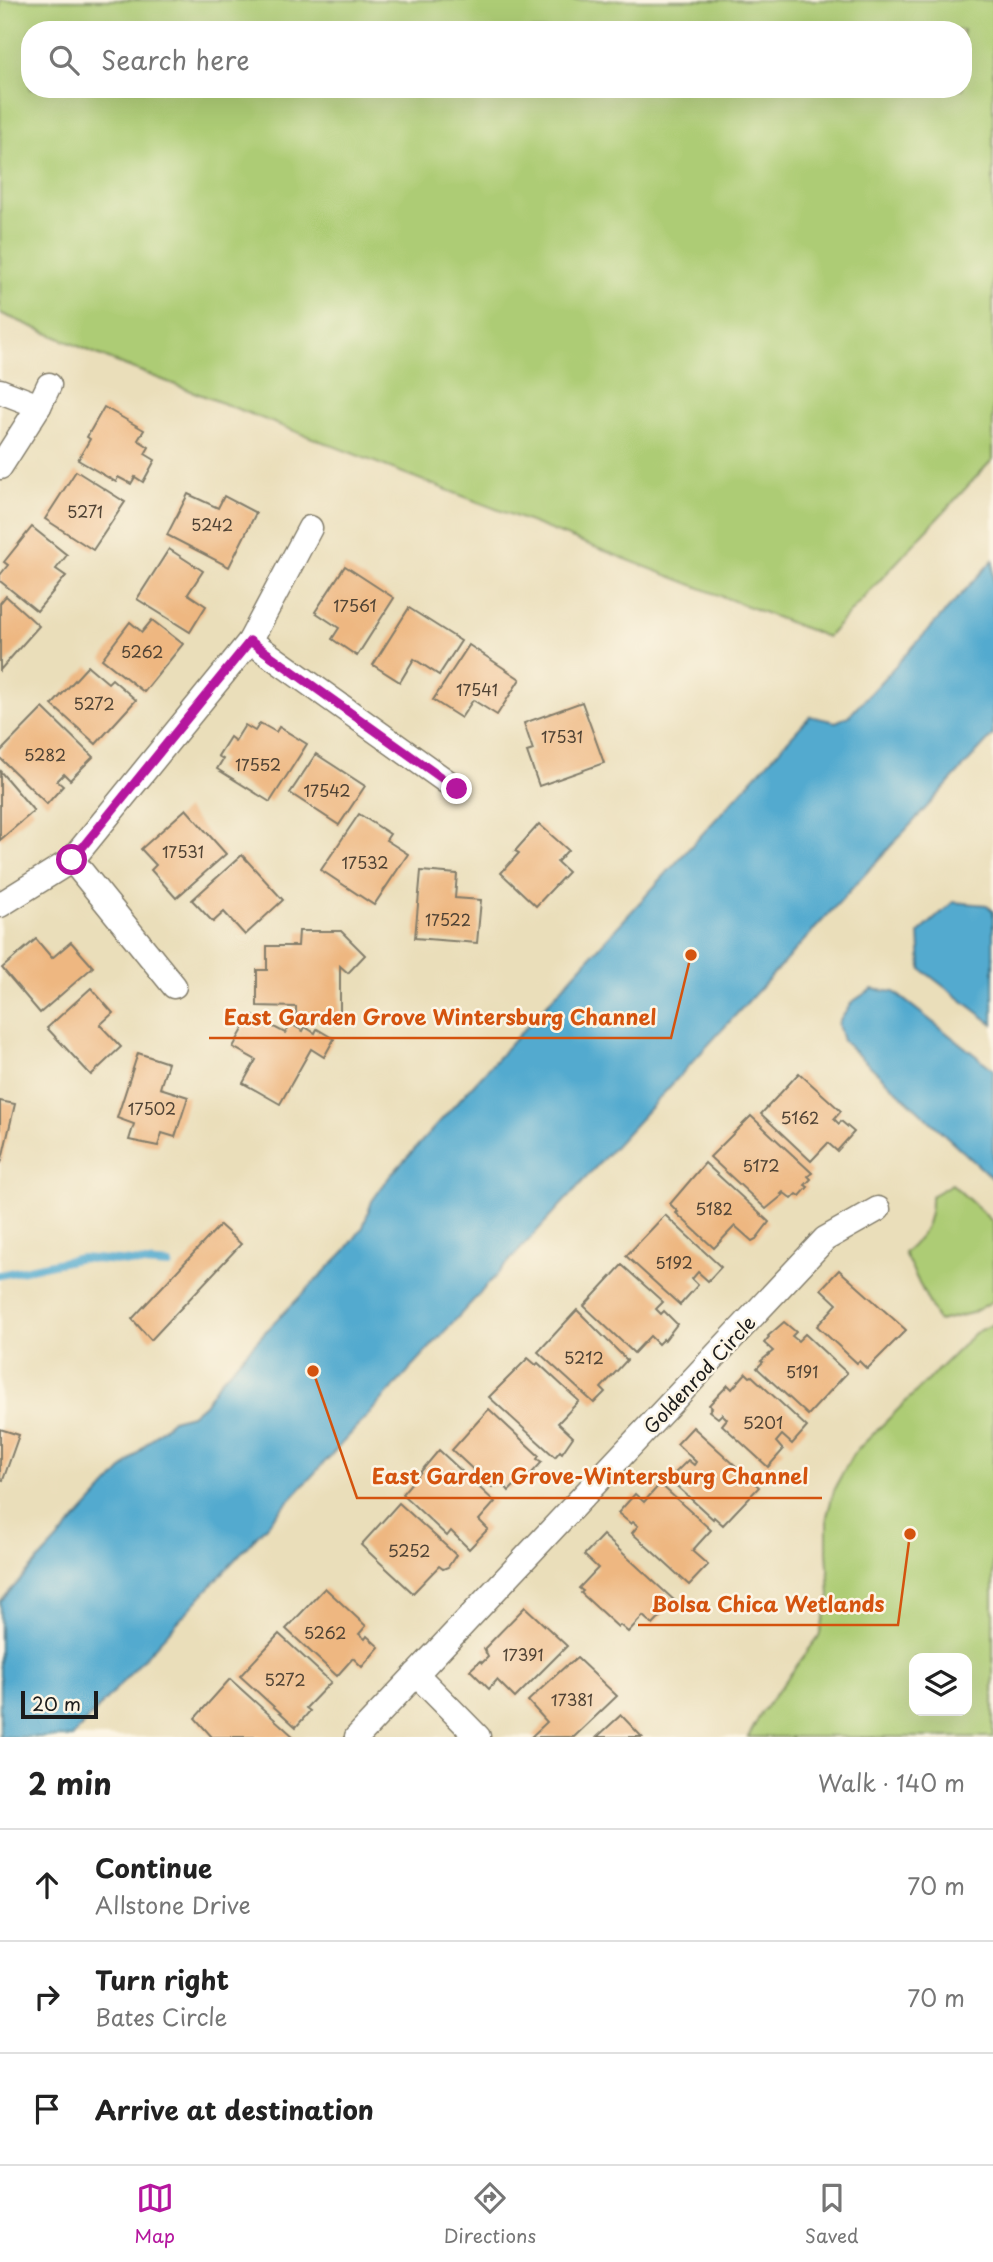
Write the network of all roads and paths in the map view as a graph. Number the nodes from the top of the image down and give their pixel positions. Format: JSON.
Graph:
{"nodes":[{"id":1,"x":0,"y":391,"type":"edge"},
{"id":2,"x":0,"y":467,"type":"edge"},
{"id":3,"x":310,"y":528,"type":"dead end"},
{"id":4,"x":250,"y":641,"type":"junction"},
{"id":5,"x":457,"y":789,"type":"dead end"},
{"id":6,"x":72,"y":860,"type":"junction"},
{"id":7,"x":0,"y":905,"type":"edge"},
{"id":8,"x":174,"y":986,"type":"dead end"},
{"id":9,"x":878,"y":1209,"type":"dead end"},
{"id":10,"x":416,"y":1674,"type":"junction"},
{"id":11,"x":357,"y":1737,"type":"edge"},
{"id":12,"x":478,"y":1737,"type":"edge"}],
"edges":[{"from":1,"to":2,"type":"street"},
{"from":3,"to":4,"type":"street"},
{"from":4,"to":5,"type":"street"},
{"from":4,"to":6,"type":"street"},
{"from":6,"to":7,"type":"street"},
{"from":6,"to":8,"type":"street"},
{"from":9,"to":10,"type":"street","name":"Goldenrod Circle"},
{"from":10,"to":11,"type":"street","name":"Goldenrod Circle"},
{"from":10,"to":12,"type":"street"}]}
